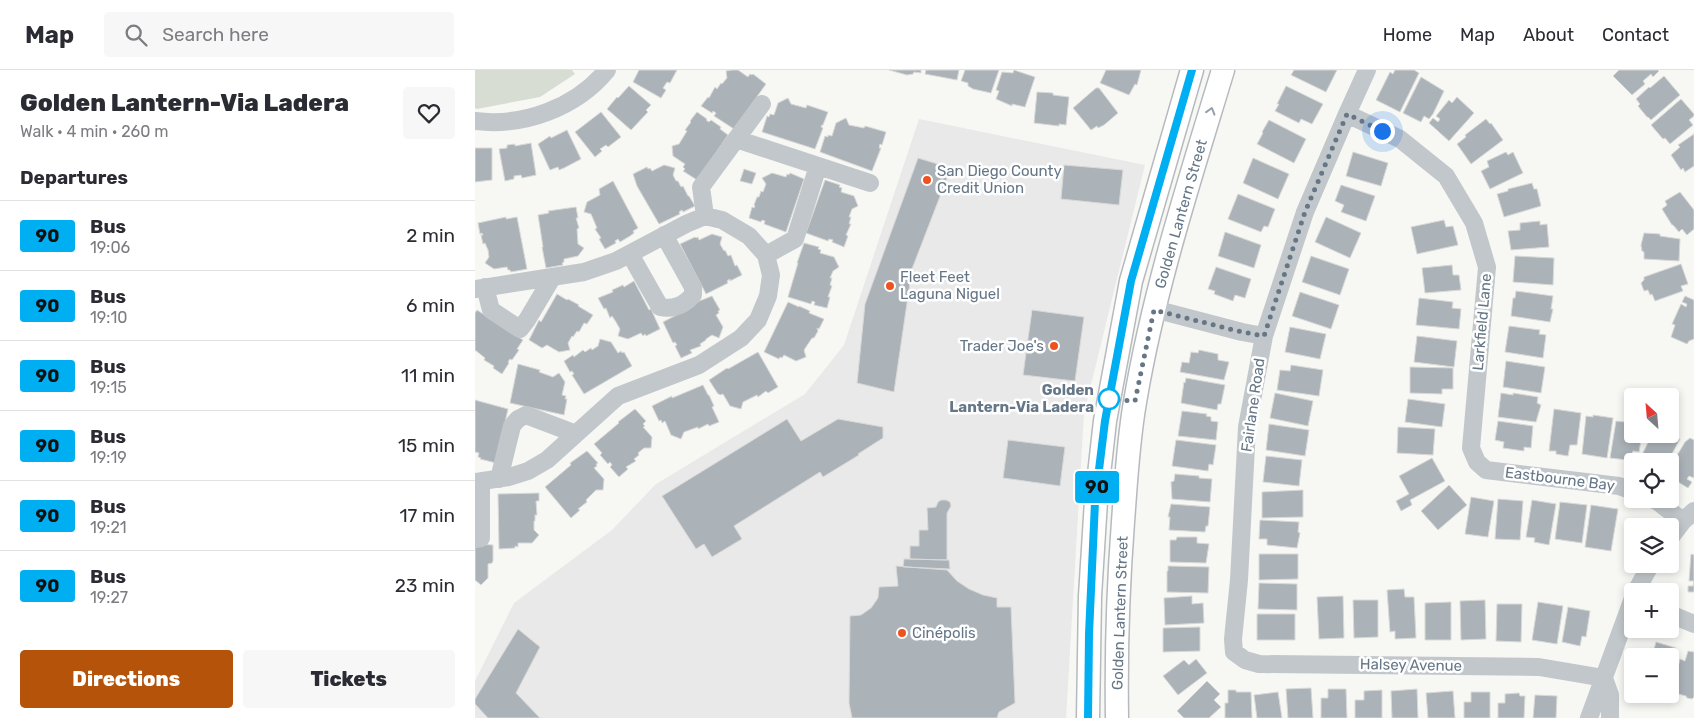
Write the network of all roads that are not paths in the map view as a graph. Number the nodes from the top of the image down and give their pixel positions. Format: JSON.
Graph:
{"nodes":[{"id":1,"x":607,"y":70,"type":"edge"},
{"id":2,"x":1192,"y":70,"type":"edge"},
{"id":3,"x":1223,"y":70,"type":"edge"},
{"id":4,"x":1367,"y":70,"type":"edge"},
{"id":5,"x":762,"y":104,"type":"dead end"},
{"id":6,"x":1347,"y":114,"type":"junction"},
{"id":7,"x":475,"y":121,"type":"edge"},
{"id":8,"x":736,"y":139,"type":"junction"},
{"id":9,"x":818,"y":166,"type":"junction"},
{"id":10,"x":870,"y":183,"type":"dead end"},
{"id":11,"x":705,"y":216,"type":"junction"},
{"id":12,"x":664,"y":235,"type":"junction"},
{"id":13,"x":629,"y":254,"type":"junction"},
{"id":14,"x":766,"y":255,"type":"junction"},
{"id":15,"x":552,"y":278,"type":"junction"},
{"id":16,"x":480,"y":288,"type":"edge"},
{"id":17,"x":1154,"y":310,"type":"junction"},
{"id":18,"x":1264,"y":336,"type":"junction"},
{"id":19,"x":576,"y":434,"type":"junction"},
{"id":20,"x":1486,"y":470,"type":"joint"},
{"id":21,"x":499,"y":479,"type":"junction"},
{"id":22,"x":478,"y":482,"type":"edge"},
{"id":23,"x":1624,"y":488,"type":"edge"},
{"id":24,"x":1671,"y":508,"type":"edge"},
{"id":25,"x":1688,"y":516,"type":"edge"},
{"id":26,"x":1679,"y":527,"type":"edge"},
{"id":27,"x":475,"y":539,"type":"edge"},
{"id":28,"x":1679,"y":618,"type":"edge"},
{"id":29,"x":1624,"y":623,"type":"edge"},
{"id":30,"x":1694,"y":624,"type":"edge"},
{"id":31,"x":1233,"y":639,"type":"joint"},
{"id":32,"x":1604,"y":678,"type":"junction"},
{"id":33,"x":1088,"y":718,"type":"edge"},
{"id":34,"x":1117,"y":718,"type":"edge"},
{"id":35,"x":1589,"y":718,"type":"edge"},
{"id":36,"x":1609,"y":718,"type":"edge"}],
"edges":[{"from":1,"to":7,"type":"street"},
{"from":2,"to":33,"type":"main road","name":"Golden Lantern Street"},
{"from":17,"to":3,"type":"main road","name":"Golden Lantern Street","one_way":true},
{"from":4,"to":6,"type":"street","name":"Fairlane Road"},
{"from":5,"to":8,"type":"street"},
{"from":6,"to":18,"type":"street","name":"Fairlane Road"},
{"from":6,"to":20,"type":"street","name":"Larkfield Lane"},
{"from":8,"to":9,"type":"street"},
{"from":8,"to":11,"type":"street"},
{"from":9,"to":10,"type":"street"},
{"from":9,"to":14,"type":"street"},
{"from":11,"to":12,"type":"street"},
{"from":11,"to":14,"type":"street"},
{"from":12,"to":13,"type":"street"},
{"from":12,"to":13,"type":"street"},
{"from":13,"to":15,"type":"street"},
{"from":14,"to":19,"type":"street"},
{"from":15,"to":16,"type":"street"},
{"from":15,"to":16,"type":"street"},
{"from":17,"to":18,"type":"street"},
{"from":17,"to":34,"type":"main road","name":"Golden Lantern Street"},
{"from":18,"to":31,"type":"street","name":"Fairlane Road"},
{"from":19,"to":21,"type":"street"},
{"from":19,"to":21,"type":"street"},
{"from":20,"to":23,"type":"street","name":"Eastbourne Bay"},
{"from":21,"to":22,"type":"street"},
{"from":22,"to":27,"type":"street"},
{"from":24,"to":25,"type":"street"},
{"from":25,"to":26,"type":"street"},
{"from":28,"to":30,"type":"street"},
{"from":29,"to":32,"type":"street"},
{"from":31,"to":32,"type":"street","name":"Halsey Avenue"},
{"from":32,"to":35,"type":"street"},
{"from":32,"to":36,"type":"street"}]}
